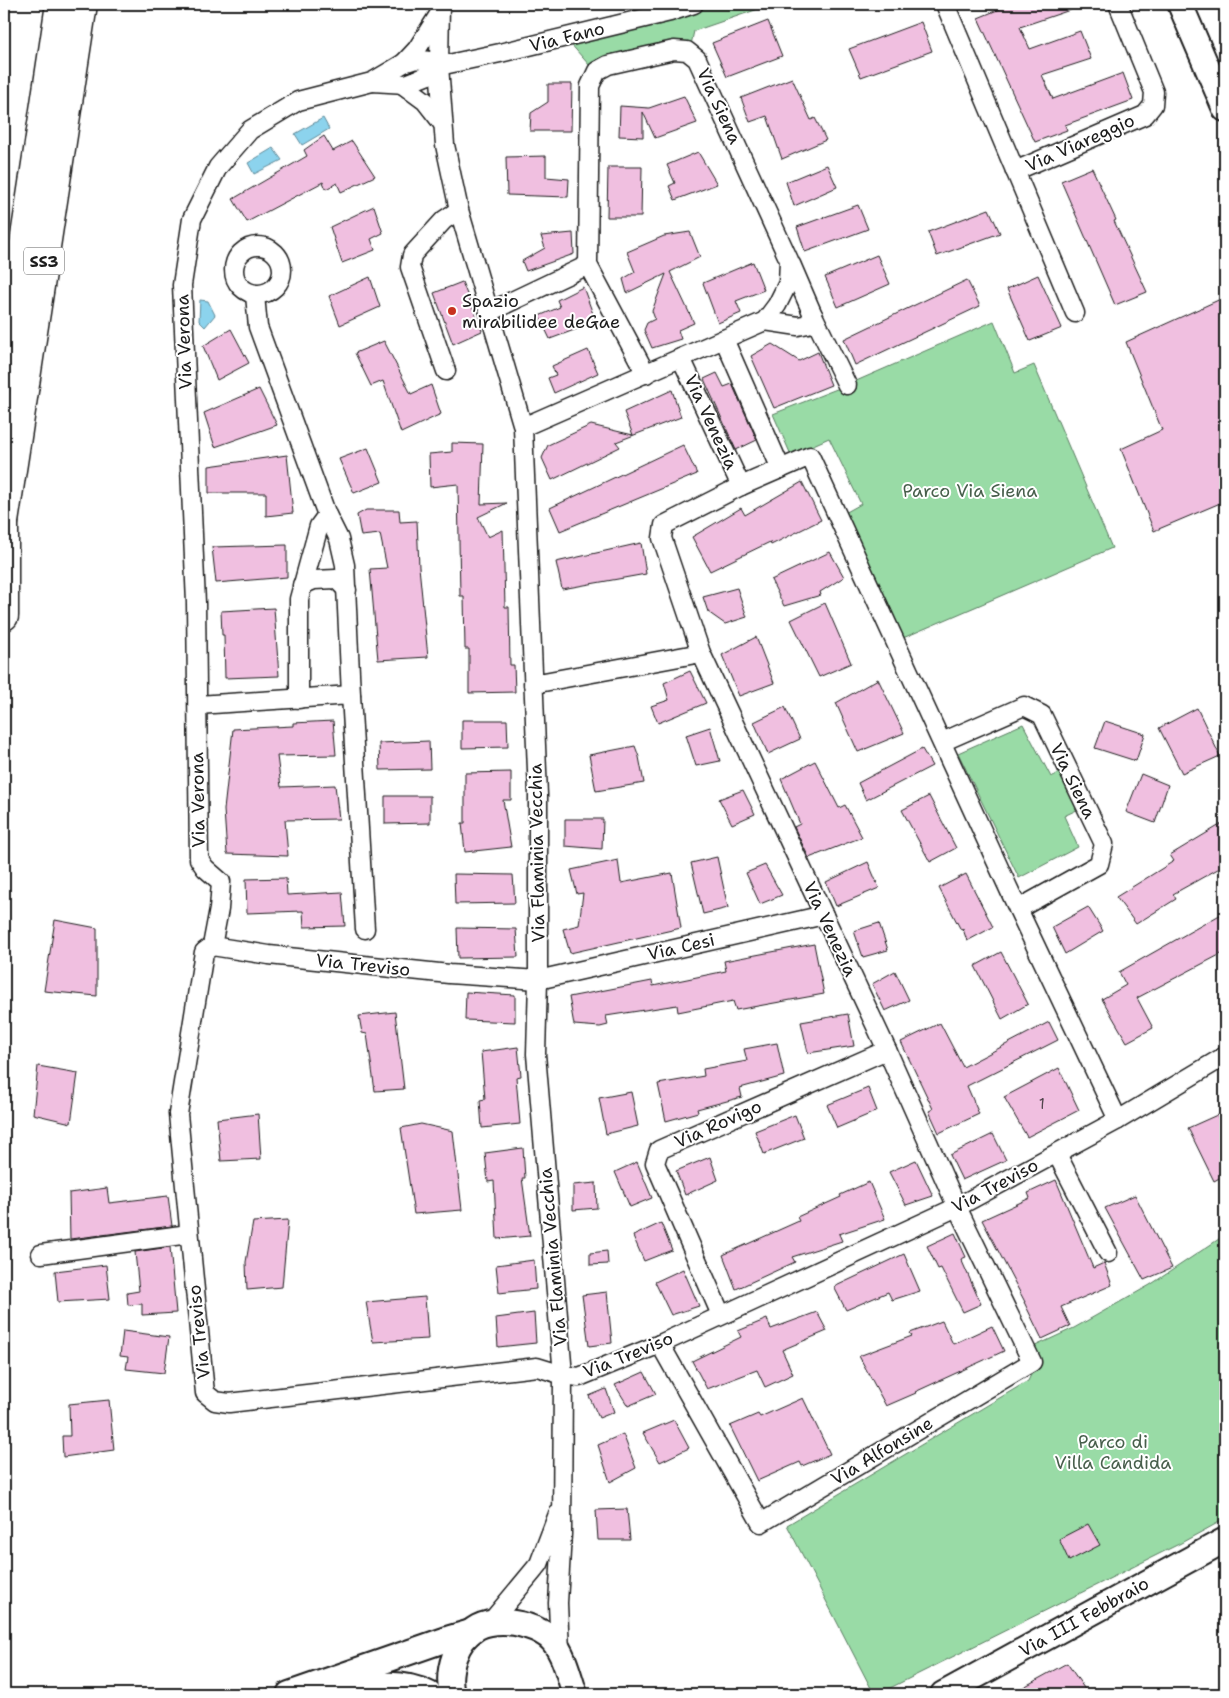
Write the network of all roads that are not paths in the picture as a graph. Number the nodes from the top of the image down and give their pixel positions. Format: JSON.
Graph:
{"nodes":[{"id":1,"x":60,"y":4,"type":"edge"},
{"id":2,"x":83,"y":4,"type":"edge"},
{"id":3,"x":694,"y":4,"type":"edge"},
{"id":4,"x":945,"y":4,"type":"edge"},
{"id":5,"x":1118,"y":4,"type":"edge"},
{"id":6,"x":1180,"y":4,"type":"edge"},
{"id":7,"x":440,"y":9,"type":"edge"},
{"id":8,"x":404,"y":63,"type":"junction"},
{"id":9,"x":439,"y":66,"type":"junction"},
{"id":10,"x":372,"y":82,"type":"junction"},
{"id":11,"x":402,"y":84,"type":"junction"},
{"id":12,"x":1225,"y":109,"type":"edge"},
{"id":13,"x":443,"y":124,"type":"junction"},
{"id":14,"x":1015,"y":171,"type":"junction"},
{"id":15,"x":459,"y":210,"type":"junction"},
{"id":16,"x":789,"y":260,"type":"junction"},
{"id":17,"x":588,"y":265,"type":"junction"},
{"id":18,"x":255,"y":294,"type":"dead end"},
{"id":19,"x":489,"y":312,"type":"junction"},
{"id":20,"x":1075,"y":313,"type":"dead end"},
{"id":21,"x":813,"y":315,"type":"junction"},
{"id":22,"x":764,"y":321,"type":"junction"},
{"id":23,"x":724,"y":339,"type":"junction"},
{"id":24,"x":701,"y":349,"type":"joint"},
{"id":25,"x":681,"y":358,"type":"junction"},
{"id":26,"x":446,"y":371,"type":"dead end"},
{"id":27,"x":646,"y":374,"type":"junction"},
{"id":28,"x":4,"y":376,"type":"edge"},
{"id":29,"x":846,"y":384,"type":"dead end"},
{"id":30,"x":523,"y":427,"type":"junction"},
{"id":31,"x":781,"y":469,"type":"junction"},
{"id":32,"x":741,"y":486,"type":"junction"},
{"id":33,"x":327,"y":515,"type":"junction"},
{"id":34,"x":4,"y":520,"type":"edge"},
{"id":35,"x":302,"y":585,"type":"junction"},
{"id":36,"x":348,"y":590,"type":"junction"},
{"id":37,"x":4,"y":616,"type":"edge"},
{"id":38,"x":702,"y":653,"type":"junction"},
{"id":39,"x":533,"y":684,"type":"junction"},
{"id":40,"x":351,"y":695,"type":"junction"},
{"id":41,"x":299,"y":699,"type":"junction"},
{"id":42,"x":198,"y":705,"type":"junction"},
{"id":43,"x":942,"y":742,"type":"junction"},
{"id":44,"x":1018,"y":909,"type":"junction"},
{"id":45,"x":824,"y":915,"type":"junction"},
{"id":46,"x":365,"y":928,"type":"dead end"},
{"id":47,"x":212,"y":946,"type":"junction"},
{"id":48,"x":538,"y":980,"type":"junction"},
{"id":49,"x":887,"y":1050,"type":"junction"},
{"id":50,"x":1225,"y":1056,"type":"edge"},
{"id":51,"x":1118,"y":1120,"type":"junction"},
{"id":52,"x":1057,"y":1154,"type":"junction"},
{"id":53,"x":957,"y":1207,"type":"junction"},
{"id":54,"x":189,"y":1234,"type":"junction"},
{"id":55,"x":1108,"y":1252,"type":"dead end"},
{"id":56,"x":42,"y":1254,"type":"dead end"},
{"id":57,"x":721,"y":1314,"type":"junction"},
{"id":58,"x":660,"y":1344,"type":"junction"},
{"id":59,"x":563,"y":1375,"type":"junction"},
{"id":60,"x":562,"y":1505,"type":"junction"},
{"id":61,"x":1225,"y":1540,"type":"edge"},
{"id":62,"x":480,"y":1628,"type":"junction"},
{"id":63,"x":560,"y":1653,"type":"junction"},
{"id":64,"x":289,"y":1694,"type":"edge"},
{"id":65,"x":344,"y":1694,"type":"edge"},
{"id":66,"x":429,"y":1694,"type":"edge"},
{"id":67,"x":452,"y":1694,"type":"edge"},
{"id":68,"x":575,"y":1694,"type":"edge"},
{"id":69,"x":944,"y":1694,"type":"edge"}],
"edges":[{"from":1,"to":28,"type":"highway","number":"SS3"},
{"from":2,"to":34,"type":"highway","number":"SS3"},
{"from":3,"to":9,"type":"street","name":"Via Fano"},
{"from":4,"to":14,"type":"street","name":"Via Viareggio"},
{"from":5,"to":14,"type":"street","name":"Via Viareggio"},
{"from":6,"to":12,"type":"main road"},
{"from":7,"to":8,"type":"street","name":"Via Verona"},
{"from":7,"to":9,"type":"street","name":"Via Flaminia Vecchia"},
{"from":8,"to":9,"type":"street","name":"Via Verona"},
{"from":8,"to":10,"type":"street","name":"Via Verona"},
{"from":9,"to":11,"type":"street","name":"Via Verona"},
{"from":9,"to":13,"type":"street","name":"Via Flaminia Vecchia"},
{"from":10,"to":11,"type":"street","name":"Via Verona"},
{"from":10,"to":42,"type":"street","name":"Via Verona"},
{"from":11,"to":13,"type":"street"},
{"from":13,"to":15,"type":"street","name":"Via Flaminia Vecchia"},
{"from":14,"to":20,"type":"street","name":"Via Viareggio"},
{"from":15,"to":19,"type":"street","name":"Via Flaminia Vecchia"},
{"from":15,"to":26,"type":"street"},
{"from":16,"to":17,"type":"street","name":"Via Siena"},
{"from":16,"to":21,"type":"street"},
{"from":16,"to":22,"type":"street","name":"Via Siena"},
{"from":17,"to":19,"type":"street"},
{"from":17,"to":27,"type":"street"},
{"from":18,"to":33,"type":"street"},
{"from":19,"to":30,"type":"street","name":"Via Flaminia Vecchia"},
{"from":21,"to":22,"type":"street"},
{"from":21,"to":29,"type":"street"},
{"from":22,"to":23,"type":"street","name":"Via Siena"},
{"from":23,"to":24,"type":"street","name":"Via Siena"},
{"from":23,"to":31,"type":"street"},
{"from":24,"to":25,"type":"street","name":"Via Venezia"},
{"from":25,"to":27,"type":"street","name":"Via Venezia"},
{"from":25,"to":32,"type":"street","name":"Via Venezia"},
{"from":27,"to":30,"type":"street","name":"Via Venezia"},
{"from":30,"to":39,"type":"street","name":"Via Flaminia Vecchia"},
{"from":31,"to":32,"type":"street","name":"Via Venezia"},
{"from":31,"to":43,"type":"street"},
{"from":32,"to":38,"type":"street","name":"Via Venezia"},
{"from":33,"to":35,"type":"street"},
{"from":33,"to":36,"type":"street"},
{"from":34,"to":37,"type":"highway"},
{"from":35,"to":36,"type":"street"},
{"from":35,"to":41,"type":"street"},
{"from":36,"to":40,"type":"street"},
{"from":38,"to":39,"type":"street"},
{"from":38,"to":45,"type":"street","name":"Via Venezia"},
{"from":39,"to":48,"type":"street","name":"Via Flaminia Vecchia"},
{"from":40,"to":41,"type":"street"},
{"from":40,"to":46,"type":"street"},
{"from":41,"to":42,"type":"street"},
{"from":42,"to":47,"type":"street","name":"Via Verona"},
{"from":43,"to":44,"type":"street"},
{"from":43,"to":44,"type":"street","name":"Via Siena"},
{"from":44,"to":51,"type":"street"},
{"from":45,"to":48,"type":"street","name":"Via Cesi"},
{"from":45,"to":49,"type":"street","name":"Via Venezia"},
{"from":47,"to":48,"type":"street","name":"Via Treviso"},
{"from":47,"to":54,"type":"street","name":"Via Treviso"},
{"from":48,"to":59,"type":"street","name":"Via Flaminia Vecchia"},
{"from":49,"to":53,"type":"street","name":"Via Venezia"},
{"from":49,"to":57,"type":"street","name":"Via Rovigo"},
{"from":50,"to":51,"type":"street","name":"Via Treviso"},
{"from":51,"to":52,"type":"street","name":"Via Treviso"},
{"from":52,"to":53,"type":"street","name":"Via Treviso"},
{"from":52,"to":55,"type":"street","name":"Via Treviso"},
{"from":53,"to":57,"type":"street","name":"Via Treviso"},
{"from":53,"to":58,"type":"street","name":"Via Alfonsine"},
{"from":54,"to":56,"type":"street"},
{"from":54,"to":59,"type":"street","name":"Via Treviso"},
{"from":57,"to":58,"type":"street","name":"Via Treviso"},
{"from":58,"to":59,"type":"street","name":"Via Treviso"},
{"from":59,"to":60,"type":"street","name":"Via Flaminia Vecchia"},
{"from":60,"to":62,"type":"street","name":"Via Flaminia Vecchia"},
{"from":60,"to":63,"type":"street","name":"Via Flaminia Vecchia"},
{"from":61,"to":69,"type":"main road","name":"Via III Febbraio"},
{"from":62,"to":63,"type":"main road","name":"Via Flaminia Vecchia"},
{"from":62,"to":64,"type":"main road"},
{"from":62,"to":67,"type":"main road","name":"Via Flaminia Vecchia"},
{"from":63,"to":68,"type":"main road","name":"Via Flaminia Vecchia"},
{"from":65,"to":66,"type":"main road"}]}
